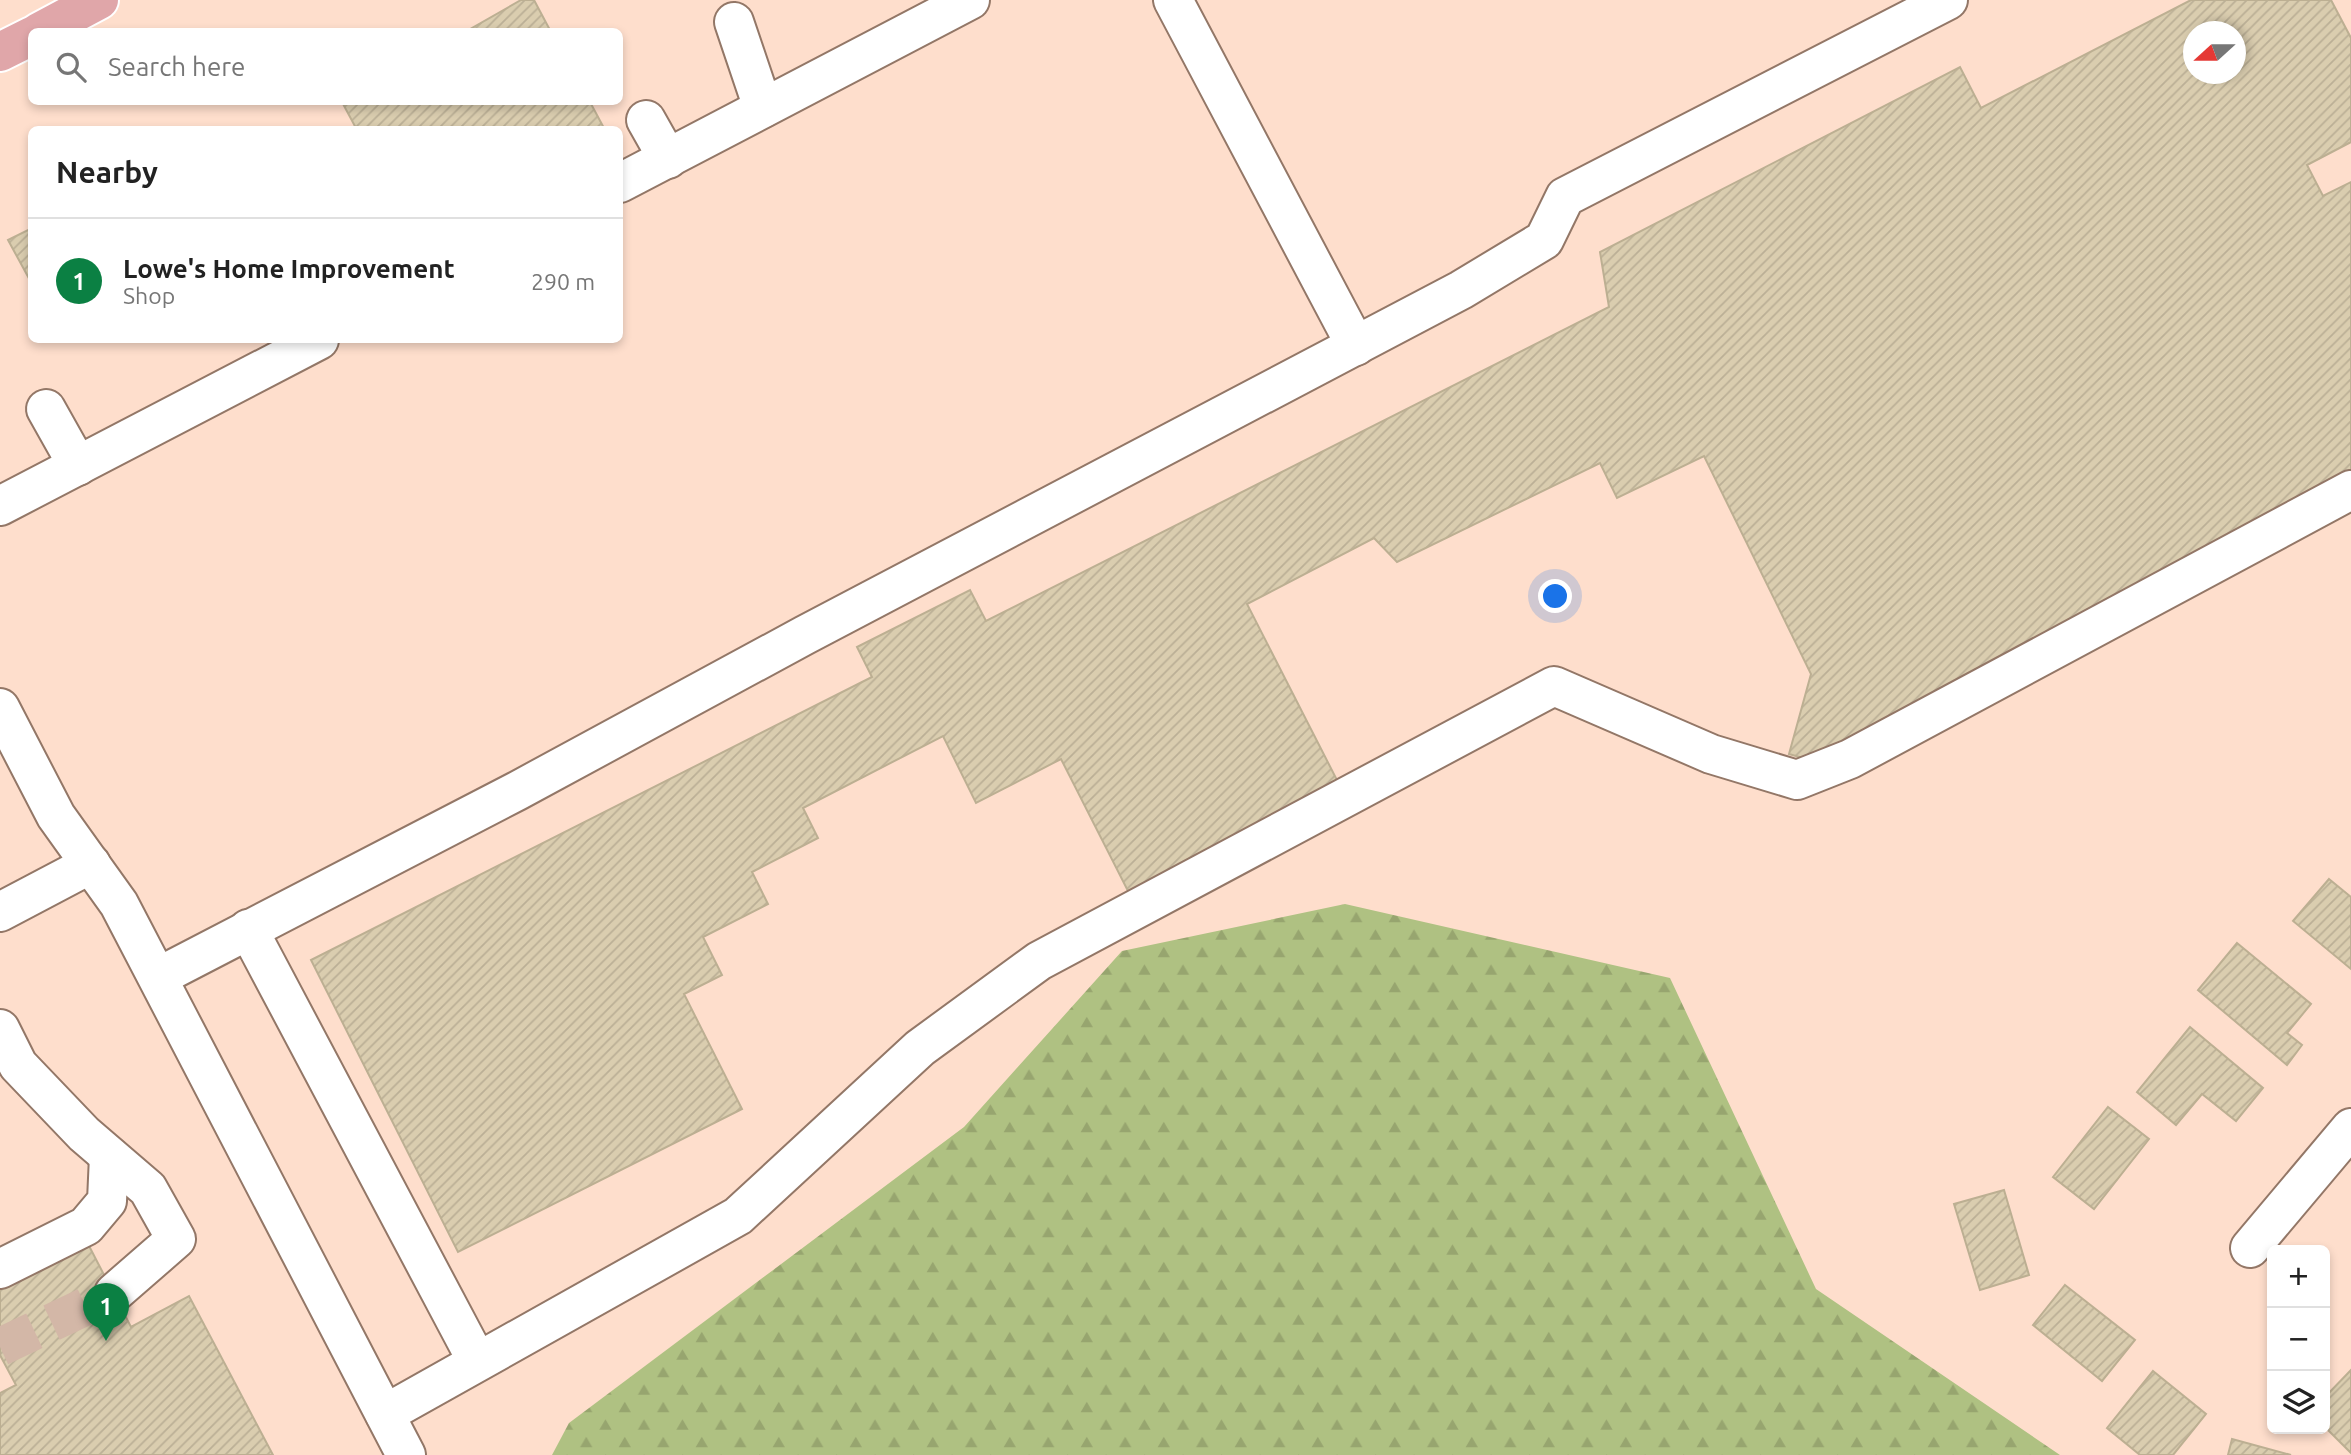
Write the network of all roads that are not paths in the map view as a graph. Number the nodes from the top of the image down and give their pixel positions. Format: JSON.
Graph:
{"nodes":[{"id":1,"x":99,"y":0,"type":"edge"},
{"id":2,"x":970,"y":0,"type":"edge"},
{"id":3,"x":1173,"y":0,"type":"edge"},
{"id":4,"x":1948,"y":0,"type":"edge"},
{"id":5,"x":734,"y":22,"type":"dead end"},
{"id":6,"x":46,"y":28,"type":"edge"},
{"id":7,"x":28,"y":38,"type":"edge"},
{"id":8,"x":0,"y":52,"type":"edge"},
{"id":9,"x":763,"y":108,"type":"junction"},
{"id":10,"x":646,"y":120,"type":"dead end"},
{"id":11,"x":668,"y":159,"type":"junction"},
{"id":12,"x":623,"y":182,"type":"edge"},
{"id":13,"x":313,"y":343,"type":"edge"},
{"id":14,"x":1356,"y":346,"type":"junction"},
{"id":15,"x":46,"y":409,"type":"dead end"},
{"id":16,"x":78,"y":466,"type":"junction"},
{"id":17,"x":2351,"y":490,"type":"edge"},
{"id":18,"x":0,"y":506,"type":"edge"},
{"id":19,"x":0,"y":708,"type":"edge"},
{"id":20,"x":91,"y":864,"type":"junction"},
{"id":21,"x":0,"y":912,"type":"edge"},
{"id":22,"x":248,"y":929,"type":"junction"},
{"id":23,"x":158,"y":977,"type":"junction"},
{"id":24,"x":0,"y":1029,"type":"edge"},
{"id":25,"x":2351,"y":1128,"type":"edge"},
{"id":26,"x":109,"y":1156,"type":"junction"},
{"id":27,"x":2250,"y":1248,"type":"dead end"},
{"id":28,"x":0,"y":1269,"type":"edge"},
{"id":29,"x":114,"y":1293,"type":"tunnel mouth"},
{"id":30,"x":477,"y":1361,"type":"junction"},
{"id":31,"x":385,"y":1414,"type":"junction"},
{"id":32,"x":406,"y":1455,"type":"edge"}],
"edges":[{"from":1,"to":6,"type":"main road"},
{"from":2,"to":9,"type":"street"},
{"from":3,"to":14,"type":"street"},
{"from":4,"to":14,"type":"street"},
{"from":5,"to":9,"type":"street"},
{"from":7,"to":8,"type":"main road"},
{"from":9,"to":11,"type":"street"},
{"from":10,"to":11,"type":"street"},
{"from":11,"to":12,"type":"street"},
{"from":13,"to":16,"type":"street"},
{"from":14,"to":22,"type":"street"},
{"from":15,"to":16,"type":"street"},
{"from":16,"to":18,"type":"street"},
{"from":17,"to":30,"type":"street"},
{"from":19,"to":20,"type":"street"},
{"from":20,"to":21,"type":"street"},
{"from":20,"to":23,"type":"street"},
{"from":22,"to":23,"type":"street"},
{"from":22,"to":30,"type":"street"},
{"from":23,"to":31,"type":"street"},
{"from":24,"to":26,"type":"street"},
{"from":25,"to":27,"type":"street"},
{"from":26,"to":28,"type":"street"},
{"from":26,"to":29,"type":"street"},
{"from":30,"to":31,"type":"street"},
{"from":31,"to":32,"type":"street"}]}
